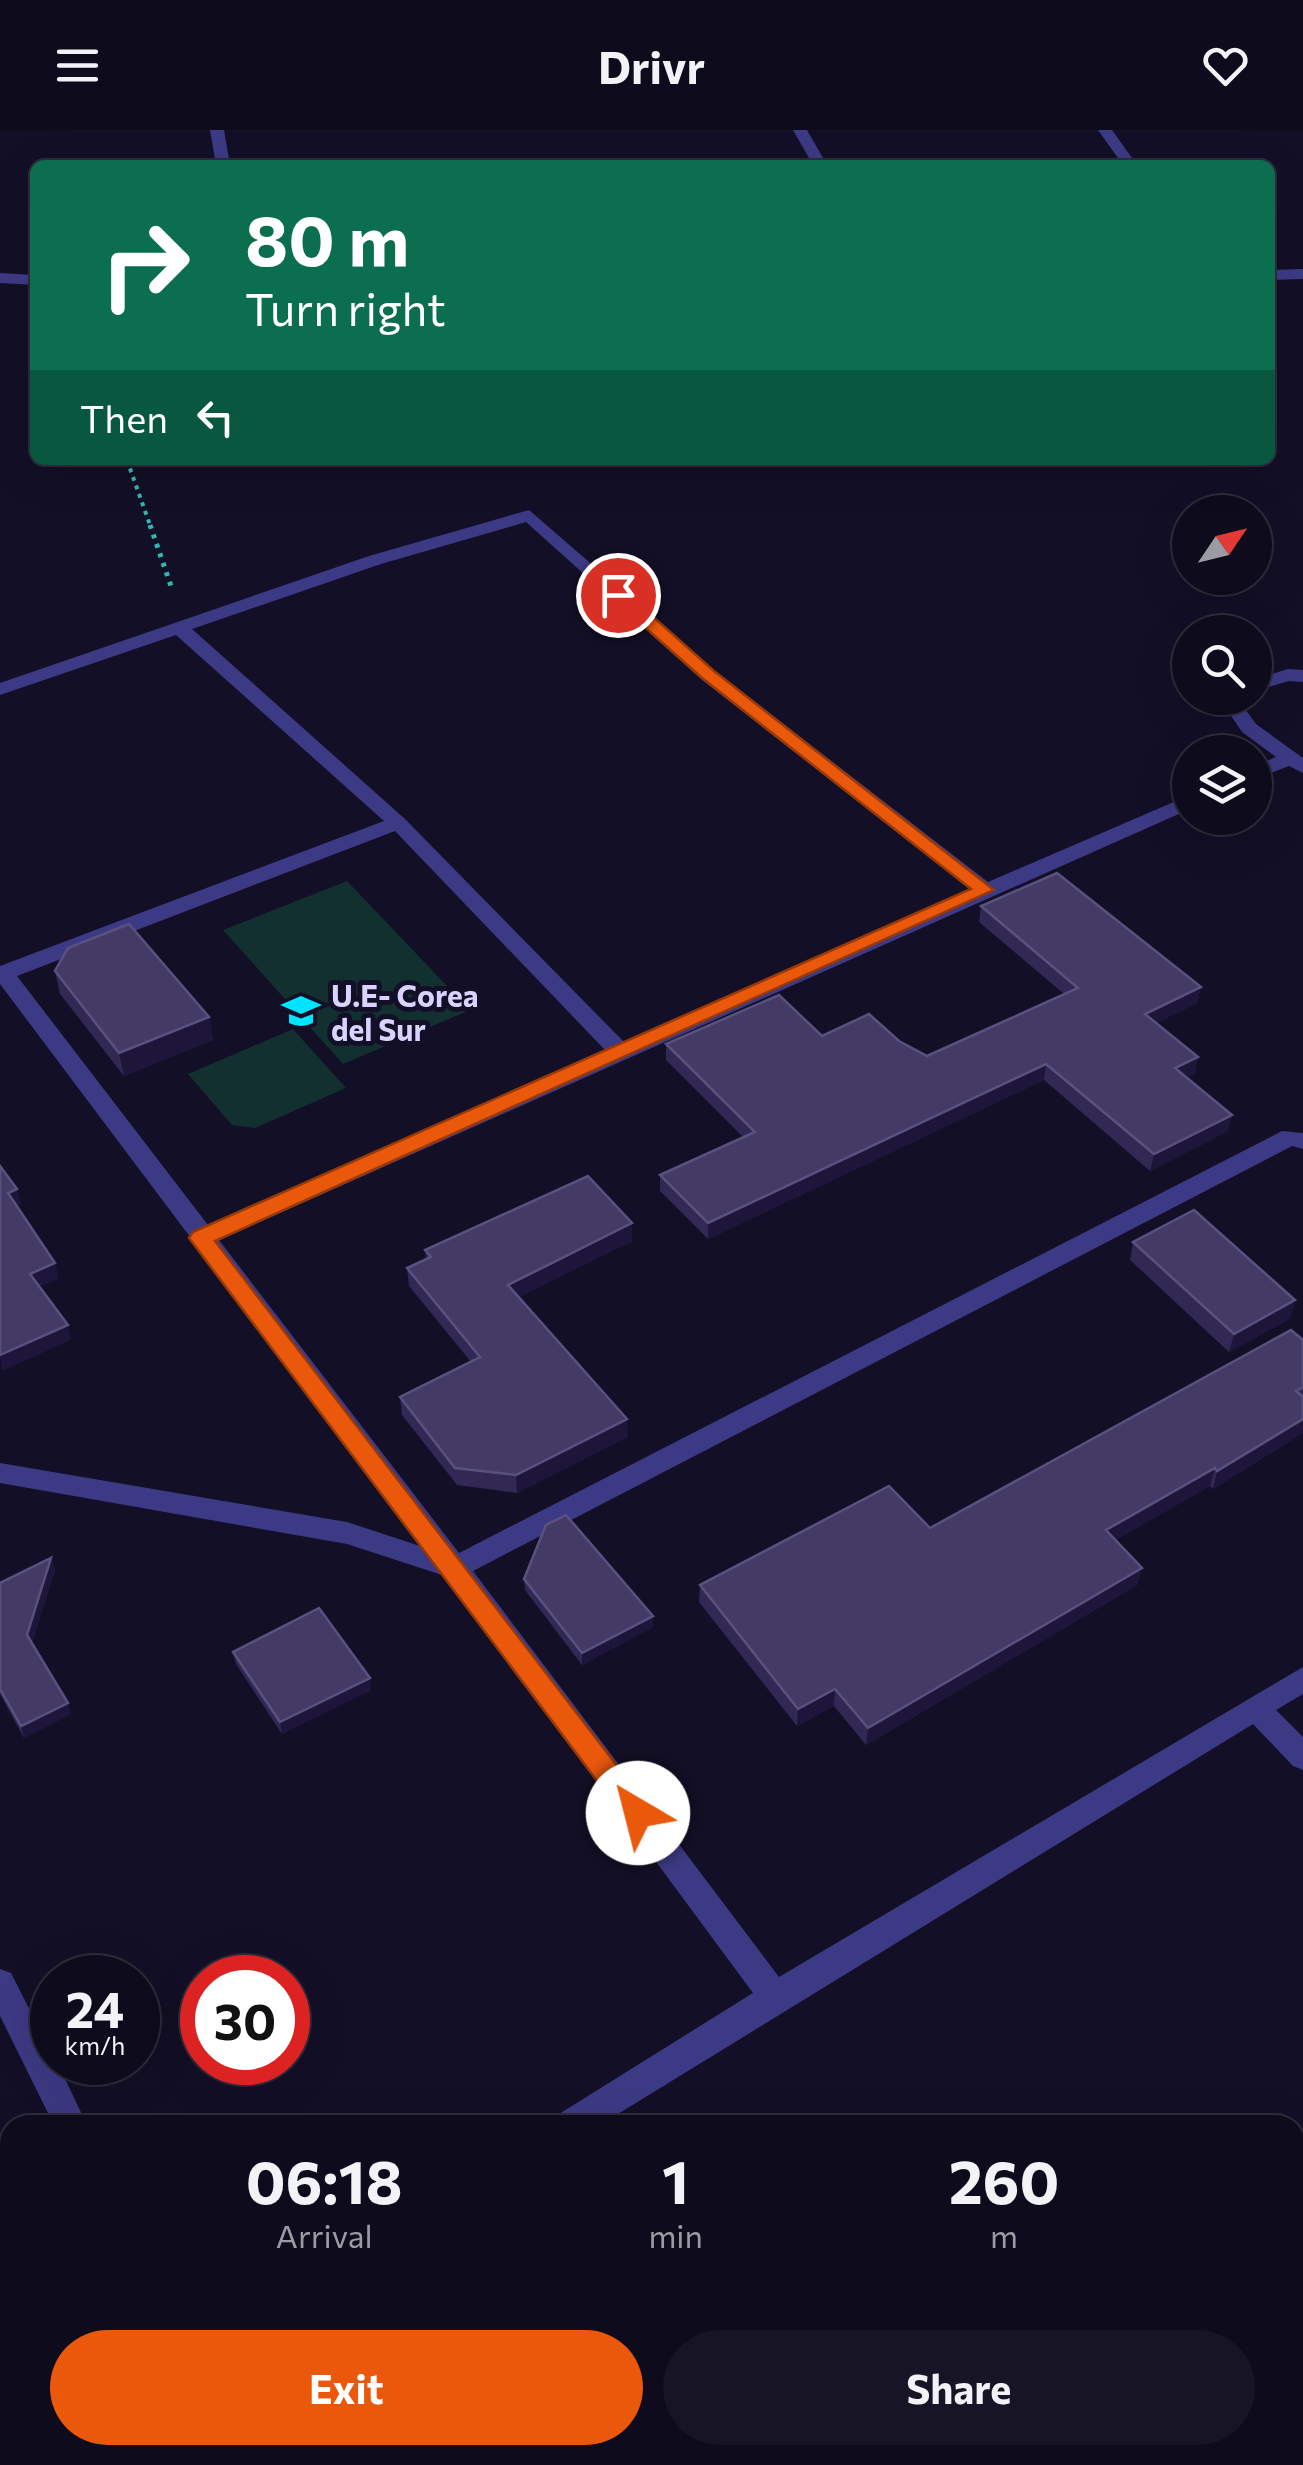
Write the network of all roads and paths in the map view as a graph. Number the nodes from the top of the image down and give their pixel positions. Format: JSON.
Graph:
{"nodes":[{"id":1,"x":218,"y":130,"type":"edge"},
{"id":2,"x":800,"y":130,"type":"edge"},
{"id":3,"x":1104,"y":130,"type":"edge"},
{"id":4,"x":221,"y":160,"type":"edge"},
{"id":5,"x":817,"y":160,"type":"edge"},
{"id":6,"x":1126,"y":160,"type":"edge"},
{"id":7,"x":1303,"y":274,"type":"edge"},
{"id":8,"x":1275,"y":275,"type":"edge"},
{"id":9,"x":0,"y":278,"type":"edge"},
{"id":10,"x":30,"y":280,"type":"edge"},
{"id":11,"x":129,"y":465,"type":"edge"},
{"id":12,"x":178,"y":626,"type":"junction"},
{"id":13,"x":1303,"y":676,"type":"edge"},
{"id":14,"x":1272,"y":680,"type":"edge"},
{"id":15,"x":0,"y":689,"type":"edge"},
{"id":16,"x":1240,"y":715,"type":"edge"},
{"id":17,"x":1296,"y":763,"type":"edge"},
{"id":18,"x":1172,"y":809,"type":"edge"},
{"id":19,"x":398,"y":823,"type":"junction"},
{"id":20,"x":984,"y":890,"type":"junction"},
{"id":21,"x":2,"y":974,"type":"edge"},
{"id":22,"x":620,"y":1052,"type":"junction"},
{"id":23,"x":1303,"y":1141,"type":"edge"},
{"id":24,"x":200,"y":1238,"type":"junction"},
{"id":25,"x":0,"y":1473,"type":"edge"},
{"id":26,"x":455,"y":1568,"type":"junction"},
{"id":27,"x":1303,"y":1680,"type":"edge"},
{"id":28,"x":1256,"y":1708,"type":"junction"},
{"id":29,"x":1303,"y":1757,"type":"edge"},
{"id":30,"x":0,"y":1984,"type":"edge"},
{"id":31,"x":775,"y":1997,"type":"junction"},
{"id":32,"x":66,"y":2115,"type":"edge"},
{"id":33,"x":586,"y":2115,"type":"edge"}],
"edges":[{"from":1,"to":4,"type":"street"},
{"from":2,"to":5,"type":"street"},
{"from":3,"to":6,"type":"street"},
{"from":7,"to":8,"type":"street"},
{"from":9,"to":10,"type":"street"},
{"from":11,"to":12,"type":"path"},
{"from":12,"to":15,"type":"street"},
{"from":12,"to":19,"type":"street"},
{"from":12,"to":20,"type":"street"},
{"from":13,"to":14,"type":"street"},
{"from":16,"to":17,"type":"street"},
{"from":18,"to":20,"type":"street"},
{"from":19,"to":21,"type":"street"},
{"from":19,"to":22,"type":"street"},
{"from":20,"to":22,"type":"street"},
{"from":21,"to":24,"type":"street"},
{"from":22,"to":24,"type":"street"},
{"from":23,"to":26,"type":"street"},
{"from":24,"to":26,"type":"street"},
{"from":25,"to":26,"type":"street"},
{"from":26,"to":31,"type":"street"},
{"from":27,"to":28,"type":"street"},
{"from":28,"to":29,"type":"street"},
{"from":28,"to":31,"type":"street"},
{"from":30,"to":32,"type":"street"},
{"from":31,"to":33,"type":"street"}]}
